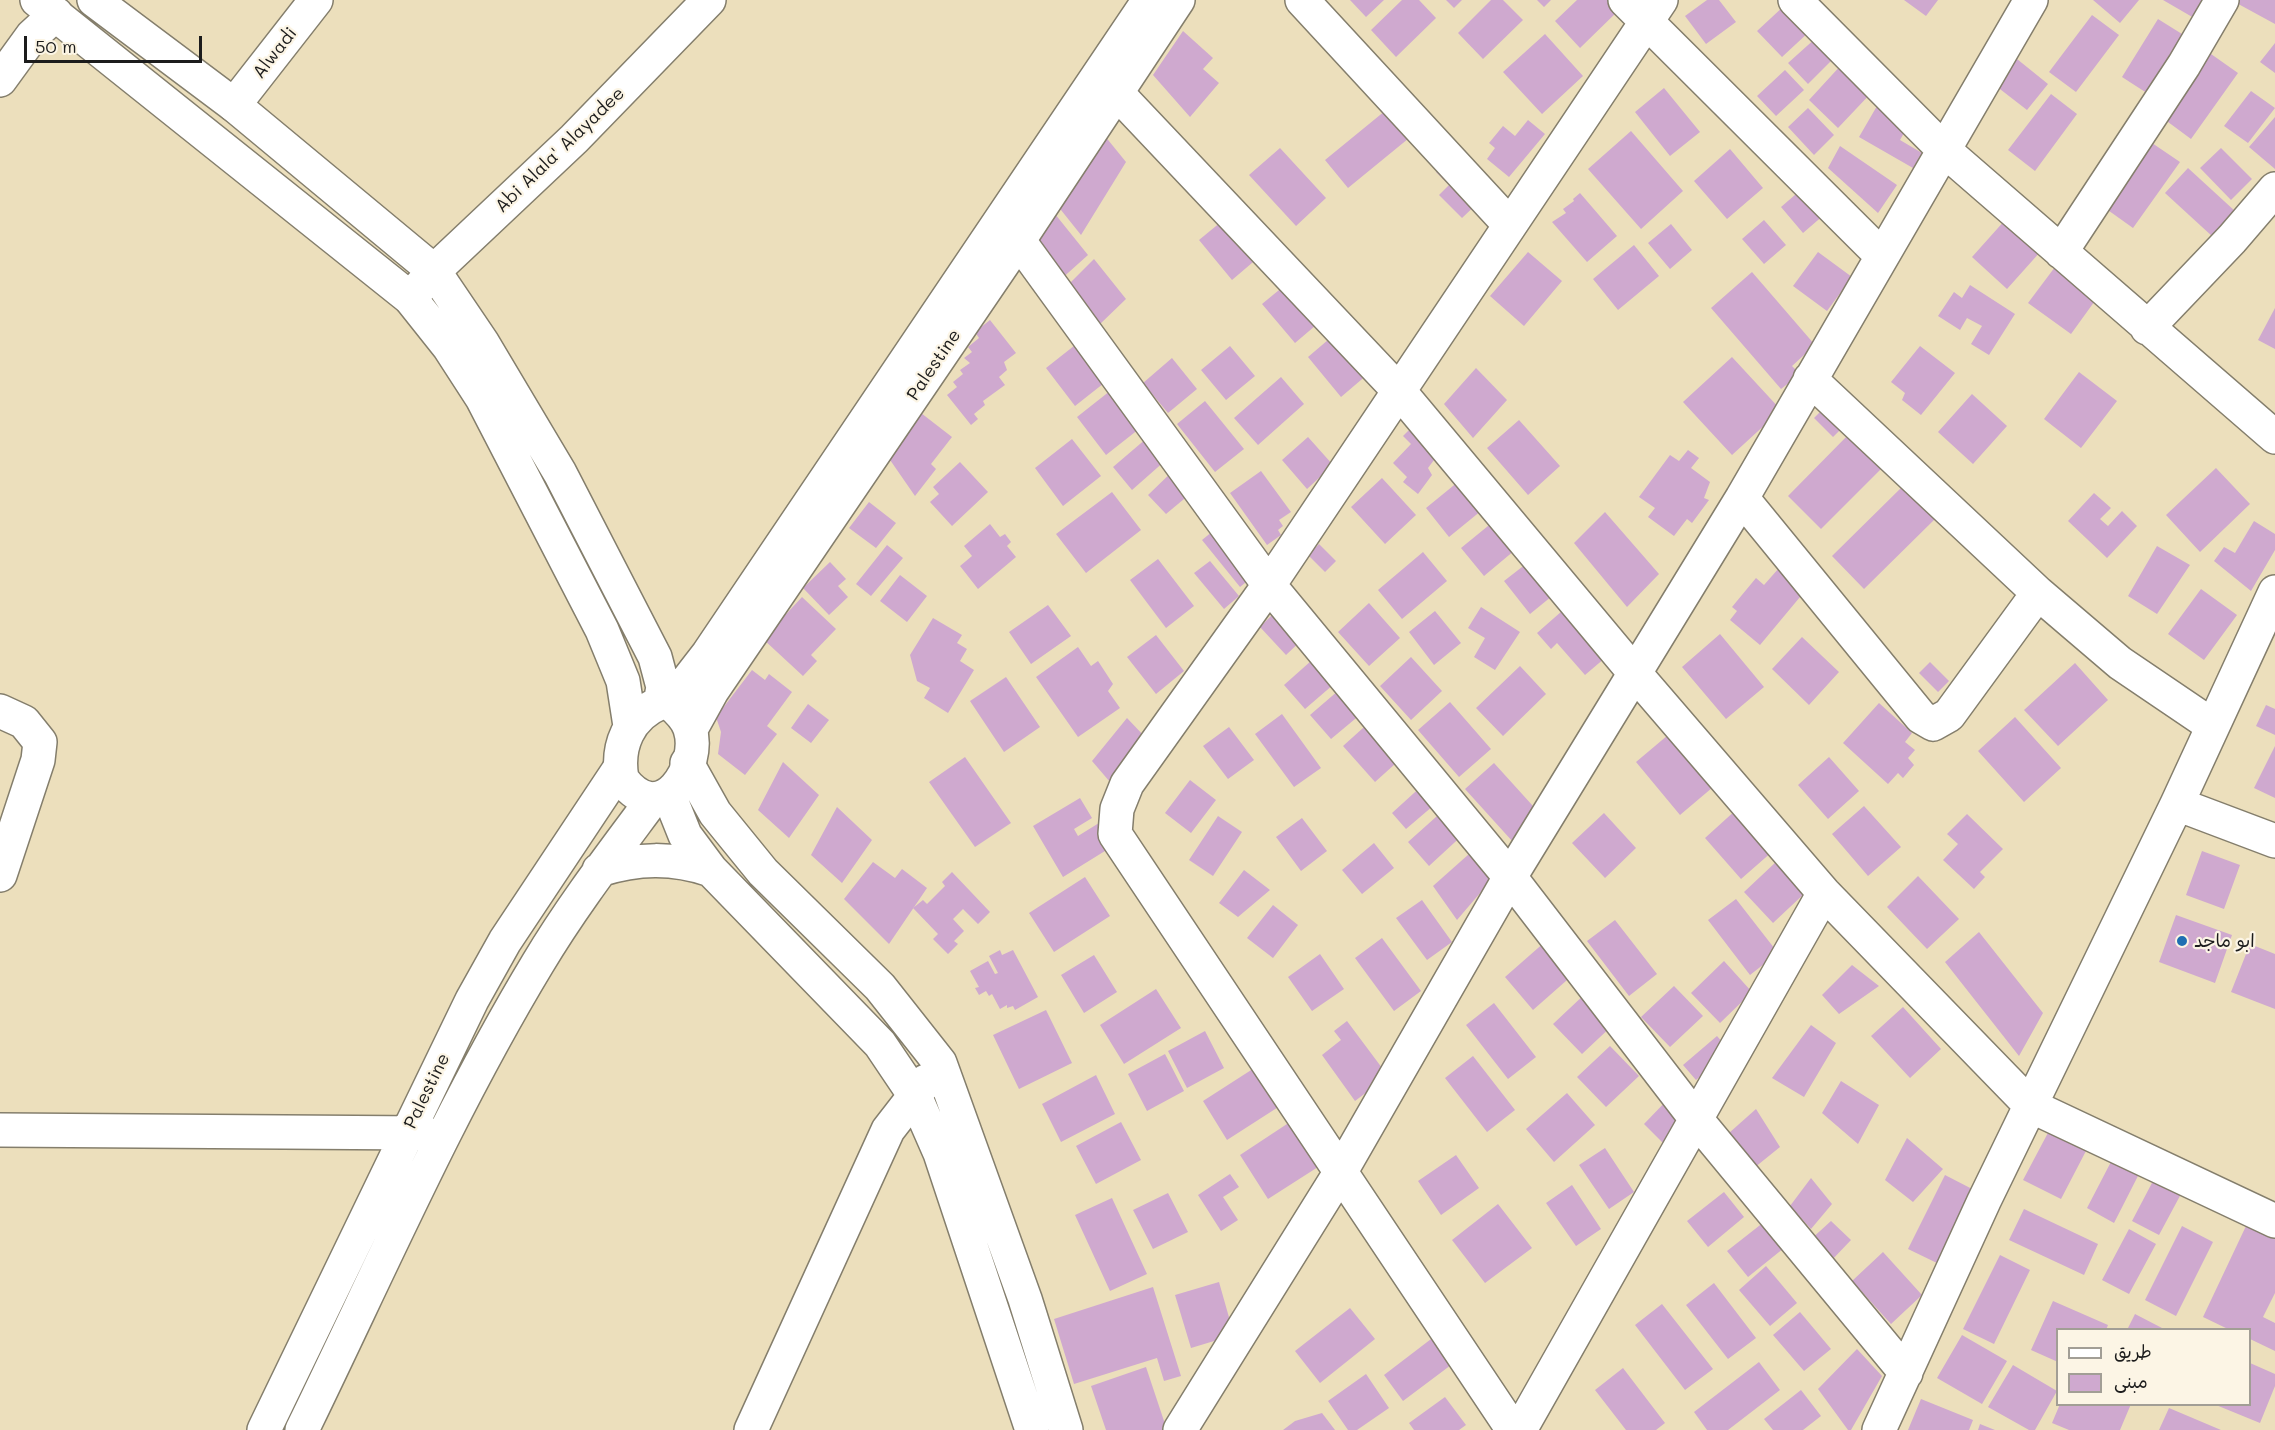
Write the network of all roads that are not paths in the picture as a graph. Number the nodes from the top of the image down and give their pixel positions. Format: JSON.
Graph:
{"nodes":[{"id":1,"x":94,"y":0,"type":"edge"},
{"id":2,"x":316,"y":0,"type":"edge"},
{"id":3,"x":709,"y":0,"type":"edge"},
{"id":4,"x":1149,"y":0,"type":"edge"},
{"id":5,"x":1178,"y":0,"type":"edge"},
{"id":6,"x":1302,"y":0,"type":"edge"},
{"id":7,"x":1795,"y":0,"type":"edge"},
{"id":8,"x":2031,"y":0,"type":"edge"},
{"id":9,"x":2222,"y":0,"type":"edge"},
{"id":10,"x":46,"y":7,"type":"edge"},
{"id":11,"x":1644,"y":7,"type":"edge"},
{"id":12,"x":0,"y":80,"type":"edge"},
{"id":13,"x":1116,"y":92,"type":"junction"},
{"id":14,"x":234,"y":105,"type":"junction"},
{"id":15,"x":1944,"y":150,"type":"junction"},
{"id":16,"x":2275,"y":189,"type":"edge"},
{"id":17,"x":1509,"y":224,"type":"junction"},
{"id":18,"x":1011,"y":229,"type":"junction"},
{"id":19,"x":2061,"y":252,"type":"junction"},
{"id":20,"x":1882,"y":256,"type":"junction"},
{"id":21,"x":434,"y":271,"type":"junction"},
{"id":22,"x":410,"y":298,"type":"junction"},
{"id":23,"x":2146,"y":328,"type":"junction"},
{"id":24,"x":1810,"y":380,"type":"junction"},
{"id":25,"x":1400,"y":392,"type":"junction"},
{"id":26,"x":2275,"y":437,"type":"edge"},
{"id":27,"x":1742,"y":498,"type":"junction"},
{"id":28,"x":1269,"y":585,"type":"junction"},
{"id":29,"x":2038,"y":592,"type":"junction"},
{"id":30,"x":2275,"y":592,"type":"edge"},
{"id":31,"x":708,"y":654,"type":"junction"},
{"id":32,"x":656,"y":657,"type":"junction"},
{"id":33,"x":1633,"y":671,"type":"junction"},
{"id":34,"x":665,"y":703,"type":"junction"},
{"id":35,"x":0,"y":711,"type":"edge"},
{"id":36,"x":630,"y":726,"type":"junction"},
{"id":37,"x":2213,"y":726,"type":"junction"},
{"id":38,"x":691,"y":729,"type":"junction"},
{"id":39,"x":687,"y":763,"type":"junction"},
{"id":40,"x":620,"y":768,"type":"junction"},
{"id":41,"x":661,"y":797,"type":"junction"},
{"id":42,"x":2176,"y":804,"type":"junction"},
{"id":43,"x":2275,"y":841,"type":"edge"},
{"id":44,"x":599,"y":870,"type":"junction"},
{"id":45,"x":711,"y":870,"type":"junction"},
{"id":46,"x":0,"y":875,"type":"edge"},
{"id":47,"x":1510,"y":877,"type":"junction"},
{"id":48,"x":1824,"y":893,"type":"junction"},
{"id":49,"x":940,"y":1063,"type":"junction"},
{"id":50,"x":915,"y":1096,"type":"junction"},
{"id":51,"x":2031,"y":1106,"type":"junction"},
{"id":52,"x":1696,"y":1119,"type":"junction"},
{"id":53,"x":0,"y":1130,"type":"edge"},
{"id":54,"x":407,"y":1131,"type":"junction"},
{"id":55,"x":445,"y":1134,"type":"junction"},
{"id":56,"x":1340,"y":1173,"type":"junction"},
{"id":57,"x":2275,"y":1221,"type":"edge"},
{"id":58,"x":1906,"y":1373,"type":"junction"},
{"id":59,"x":264,"y":1430,"type":"edge"},
{"id":60,"x":302,"y":1430,"type":"edge"},
{"id":61,"x":751,"y":1430,"type":"edge"},
{"id":62,"x":1032,"y":1430,"type":"edge"},
{"id":63,"x":1066,"y":1430,"type":"edge"},
{"id":64,"x":1180,"y":1430,"type":"edge"},
{"id":65,"x":1513,"y":1430,"type":"edge"},
{"id":66,"x":1520,"y":1430,"type":"edge"},
{"id":67,"x":1879,"y":1430,"type":"edge"}],
"edges":[{"from":1,"to":14,"type":"street"},
{"from":2,"to":14,"type":"street","name":"Alwadi"},
{"from":3,"to":21,"type":"street","name":"Abi Alala' Alayadee"},
{"from":4,"to":18,"type":"street","name":"Palestine"},
{"from":5,"to":13,"type":"street","name":"Palestine"},
{"from":6,"to":17,"type":"street"},
{"from":7,"to":15,"type":"street"},
{"from":8,"to":15,"type":"street"},
{"from":9,"to":19,"type":"street"},
{"from":10,"to":12,"type":"street"},
{"from":10,"to":22,"type":"street"},
{"from":11,"to":17,"type":"street"},
{"from":11,"to":20,"type":"street"},
{"from":13,"to":18,"type":"street","name":"Palestine"},
{"from":13,"to":25,"type":"street"},
{"from":14,"to":21,"type":"street"},
{"from":15,"to":19,"type":"street"},
{"from":15,"to":20,"type":"street"},
{"from":16,"to":23,"type":"street"},
{"from":17,"to":25,"type":"street"},
{"from":18,"to":28,"type":"street"},
{"from":18,"to":31,"type":"street","name":"Palestine"},
{"from":18,"to":38,"type":"street","name":"Palestine"},
{"from":19,"to":23,"type":"street"},
{"from":20,"to":24,"type":"street"},
{"from":21,"to":22,"type":"street","name":"Abi Alala' Alayadee"},
{"from":21,"to":32,"type":"street"},
{"from":22,"to":36,"type":"street"},
{"from":23,"to":26,"type":"street"},
{"from":24,"to":27,"type":"street"},
{"from":24,"to":29,"type":"street"},
{"from":25,"to":28,"type":"street"},
{"from":25,"to":33,"type":"street"},
{"from":27,"to":29,"type":"street"},
{"from":27,"to":33,"type":"street"},
{"from":28,"to":47,"type":"street"},
{"from":28,"to":56,"type":"street"},
{"from":29,"to":37,"type":"street"},
{"from":30,"to":37,"type":"street"},
{"from":31,"to":32,"type":"street"},
{"from":31,"to":34,"type":"street","name":"Palestine"},
{"from":32,"to":34,"type":"street"},
{"from":33,"to":47,"type":"street"},
{"from":33,"to":48,"type":"street"},
{"from":34,"to":36,"type":"street"},
{"from":34,"to":38,"type":"street"},
{"from":35,"to":46,"type":"street"},
{"from":36,"to":40,"type":"street"},
{"from":37,"to":42,"type":"street"},
{"from":38,"to":39,"type":"street"},
{"from":39,"to":41,"type":"street"},
{"from":39,"to":49,"type":"street"},
{"from":40,"to":41,"type":"street"},
{"from":40,"to":54,"type":"street","name":"Palestine"},
{"from":41,"to":44,"type":"street","name":"Palestine"},
{"from":41,"to":45,"type":"street"},
{"from":42,"to":43,"type":"street"},
{"from":42,"to":51,"type":"street"},
{"from":44,"to":45,"type":"street"},
{"from":44,"to":55,"type":"street","name":"Palestine"},
{"from":45,"to":50,"type":"street"},
{"from":47,"to":52,"type":"street"},
{"from":47,"to":56,"type":"street"},
{"from":48,"to":51,"type":"street"},
{"from":48,"to":52,"type":"street"},
{"from":49,"to":50,"type":"street"},
{"from":49,"to":63,"type":"street"},
{"from":50,"to":61,"type":"street"},
{"from":50,"to":62,"type":"street"},
{"from":51,"to":57,"type":"street"},
{"from":51,"to":58,"type":"street"},
{"from":52,"to":58,"type":"street"},
{"from":52,"to":66,"type":"street"},
{"from":53,"to":54,"type":"street"},
{"from":54,"to":55,"type":"street"},
{"from":54,"to":59,"type":"street","name":"Palestine"},
{"from":55,"to":60,"type":"street","name":"Palestine"},
{"from":56,"to":64,"type":"street"},
{"from":56,"to":65,"type":"street"},
{"from":58,"to":67,"type":"street"}]}
